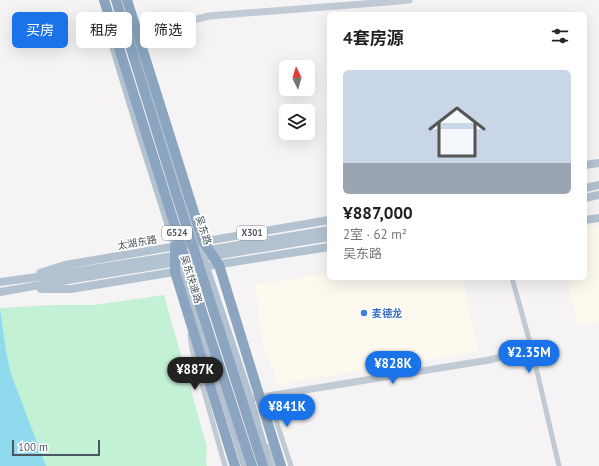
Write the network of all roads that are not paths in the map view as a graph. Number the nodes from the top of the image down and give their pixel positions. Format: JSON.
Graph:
{"nodes":[{"id":1,"x":99,"y":0,"type":"edge"},
{"id":2,"x":104,"y":0,"type":"edge"},
{"id":3,"x":116,"y":0,"type":"edge"},
{"id":4,"x":122,"y":0,"type":"edge"},
{"id":5,"x":127,"y":0,"type":"edge"},
{"id":6,"x":409,"y":0,"type":"edge"},
{"id":7,"x":103,"y":12,"type":"edge"},
{"id":8,"x":133,"y":36,"type":"junction"},
{"id":9,"x":114,"y":48,"type":"edge"},
{"id":10,"x":599,"y":163,"type":"edge"},
{"id":11,"x":587,"y":165,"type":"edge"},
{"id":12,"x":599,"y":186,"type":"edge"},
{"id":13,"x":587,"y":188,"type":"edge"},
{"id":14,"x":599,"y":195,"type":"edge"},
{"id":15,"x":587,"y":198,"type":"edge"},
{"id":16,"x":599,"y":218,"type":"edge"},
{"id":17,"x":327,"y":220,"type":"edge"},
{"id":18,"x":587,"y":220,"type":"edge"},
{"id":19,"x":327,"y":230,"type":"edge"},
{"id":20,"x":327,"y":237,"type":"edge"},
{"id":21,"x":201,"y":242,"type":"junction"},
{"id":22,"x":175,"y":246,"type":"junction"},
{"id":23,"x":327,"y":247,"type":"edge"},
{"id":24,"x":219,"y":265,"type":"junction"},
{"id":25,"x":206,"y":267,"type":"junction"},
{"id":26,"x":179,"y":271,"type":"junction"},
{"id":27,"x":20,"y":279,"type":"junction"},
{"id":28,"x":513,"y":280,"type":"edge"},
{"id":29,"x":0,"y":282,"type":"edge"},
{"id":30,"x":20,"y":288,"type":"junction"},
{"id":31,"x":0,"y":292,"type":"edge"},
{"id":32,"x":188,"y":312,"type":"junction"},
{"id":33,"x":532,"y":350,"type":"junction"},
{"id":34,"x":268,"y":396,"type":"junction"},
{"id":35,"x":250,"y":399,"type":"junction"},
{"id":36,"x":225,"y":466,"type":"edge"},
{"id":37,"x":235,"y":466,"type":"edge"},
{"id":38,"x":245,"y":466,"type":"edge"},
{"id":39,"x":252,"y":466,"type":"edge"},
{"id":40,"x":263,"y":466,"type":"edge"},
{"id":41,"x":269,"y":466,"type":"edge"},
{"id":42,"x":274,"y":466,"type":"edge"},
{"id":43,"x":281,"y":466,"type":"edge"},
{"id":44,"x":291,"y":466,"type":"edge"},
{"id":45,"x":559,"y":466,"type":"edge"}],
"edges":[{"from":1,"to":7,"type":"main road"},
{"from":2,"to":39,"type":"highway","name":"吴东快速路","number":"G524"},
{"from":3,"to":40,"type":"highway","name":"吴东快速路","number":"G524"},
{"from":4,"to":8,"type":"main road","name":"吴东路"},
{"from":5,"to":21,"type":"highway"},
{"from":6,"to":8,"type":"street"},
{"from":8,"to":21,"type":"main road","name":"吴东路"},
{"from":9,"to":22,"type":"main road"},
{"from":10,"to":11,"type":"main road"},
{"from":12,"to":13,"type":"main road"},
{"from":14,"to":15,"type":"main road"},
{"from":16,"to":18,"type":"main road"},
{"from":17,"to":21,"type":"main road","name":"太湖东路","number":"X301"},
{"from":19,"to":27,"type":"main road","name":"太湖东路"},
{"from":20,"to":30,"type":"main road"},
{"from":21,"to":22,"type":"main road","name":"太湖东路","number":"X301"},
{"from":21,"to":24,"type":"highway"},
{"from":21,"to":25,"type":"main road","name":"吴东路"},
{"from":22,"to":26,"type":"highway"},
{"from":22,"to":27,"type":"main road","name":"太湖东路"},
{"from":23,"to":24,"type":"main road"},
{"from":24,"to":25,"type":"main road"},
{"from":24,"to":43,"type":"highway"},
{"from":25,"to":26,"type":"main road"},
{"from":25,"to":35,"type":"main road","name":"吴东路"},
{"from":26,"to":30,"type":"main road"},
{"from":26,"to":32,"type":"highway"},
{"from":26,"to":38,"type":"main road"},
{"from":27,"to":29,"type":"main road","name":"太湖东路"},
{"from":28,"to":33,"type":"street"},
{"from":30,"to":31,"type":"main road"},
{"from":32,"to":36,"type":"street"},
{"from":32,"to":37,"type":"highway"},
{"from":33,"to":34,"type":"street"},
{"from":33,"to":45,"type":"street"},
{"from":34,"to":35,"type":"street"},
{"from":34,"to":44,"type":"street"},
{"from":35,"to":41,"type":"main road","name":"吴东路"},
{"from":35,"to":42,"type":"street"}]}
